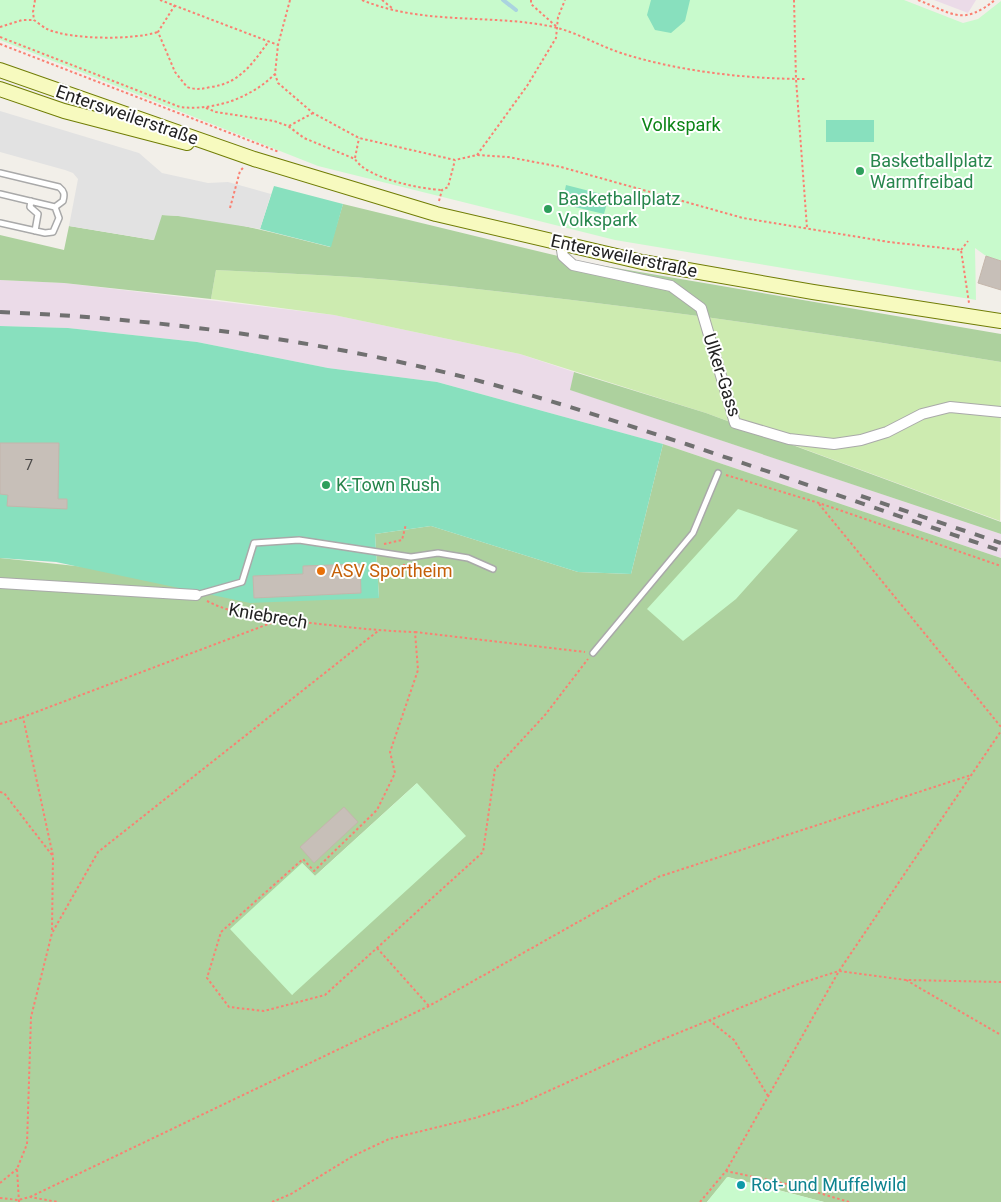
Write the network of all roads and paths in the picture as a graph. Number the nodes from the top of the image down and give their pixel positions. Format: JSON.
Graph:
{"nodes":[{"id":1,"x":36,"y":0,"type":"edge"},
{"id":2,"x":160,"y":0,"type":"edge"},
{"id":3,"x":290,"y":0,"type":"edge"},
{"id":4,"x":362,"y":0,"type":"edge"},
{"id":5,"x":382,"y":0,"type":"edge"},
{"id":6,"x":531,"y":0,"type":"edge"},
{"id":7,"x":565,"y":0,"type":"edge"},
{"id":8,"x":794,"y":0,"type":"edge"},
{"id":9,"x":918,"y":0,"type":"edge"},
{"id":10,"x":995,"y":0,"type":"edge"},
{"id":11,"x":175,"y":5,"type":"junction"},
{"id":12,"x":392,"y":8,"type":"junction"},
{"id":13,"x":34,"y":20,"type":"junction"},
{"id":14,"x":0,"y":26,"type":"edge"},
{"id":15,"x":558,"y":28,"type":"junction"},
{"id":16,"x":158,"y":32,"type":"junction"},
{"id":17,"x":0,"y":37,"type":"edge"},
{"id":18,"x":268,"y":41,"type":"junction"},
{"id":19,"x":0,"y":44,"type":"edge"},
{"id":20,"x":278,"y":45,"type":"junction"},
{"id":21,"x":0,"y":70,"type":"edge"},
{"id":22,"x":275,"y":74,"type":"junction"},
{"id":23,"x":796,"y":79,"type":"junction"},
{"id":24,"x":805,"y":79,"type":"dead end"},
{"id":25,"x":0,"y":89,"type":"edge"},
{"id":26,"x":205,"y":108,"type":"junction"},
{"id":27,"x":313,"y":113,"type":"junction"},
{"id":28,"x":288,"y":126,"type":"junction"},
{"id":29,"x":359,"y":138,"type":"junction"},
{"id":30,"x":280,"y":152,"type":"dead end"},
{"id":31,"x":477,"y":155,"type":"junction"},
{"id":32,"x":254,"y":159,"type":"junction"},
{"id":33,"x":355,"y":159,"type":"junction"},
{"id":34,"x":455,"y":160,"type":"junction"},
{"id":35,"x":0,"y":173,"type":"edge"},
{"id":36,"x":442,"y":190,"type":"junction"},
{"id":37,"x":0,"y":194,"type":"edge"},
{"id":38,"x":31,"y":201,"type":"junction"},
{"id":39,"x":438,"y":203,"type":"dead end"},
{"id":40,"x":55,"y":207,"type":"junction"},
{"id":41,"x":230,"y":208,"type":"dead end"},
{"id":42,"x":0,"y":222,"type":"edge"},
{"id":43,"x":807,"y":228,"type":"junction"},
{"id":44,"x":35,"y":231,"type":"junction"},
{"id":45,"x":968,"y":241,"type":"dead end"},
{"id":46,"x":561,"y":244,"type":"junction"},
{"id":47,"x":961,"y":250,"type":"junction"},
{"id":48,"x":970,"y":308,"type":"dead end"},
{"id":49,"x":1001,"y":321,"type":"edge"},
{"id":50,"x":1001,"y":412,"type":"edge"},
{"id":51,"x":718,"y":473,"type":"joint"},
{"id":52,"x":819,"y":503,"type":"junction"},
{"id":53,"x":406,"y":524,"type":"dead end"},
{"id":54,"x":367,"y":552,"type":"junction"},
{"id":55,"x":405,"y":556,"type":"junction"},
{"id":56,"x":1001,"y":566,"type":"edge"},
{"id":57,"x":494,"y":569,"type":"dead end"},
{"id":58,"x":403,"y":575,"type":"dead end"},
{"id":59,"x":0,"y":583,"type":"edge"},
{"id":60,"x":196,"y":595,"type":"junction"},
{"id":61,"x":279,"y":620,"type":"junction"},
{"id":62,"x":378,"y":631,"type":"junction"},
{"id":63,"x":415,"y":632,"type":"junction"},
{"id":64,"x":592,"y":653,"type":"junction"},
{"id":65,"x":23,"y":717,"type":"junction"},
{"id":66,"x":0,"y":724,"type":"edge"},
{"id":67,"x":1001,"y":727,"type":"edge"},
{"id":68,"x":1001,"y":731,"type":"edge"},
{"id":69,"x":971,"y":776,"type":"junction"},
{"id":70,"x":0,"y":792,"type":"edge"},
{"id":71,"x":54,"y":856,"type":"junction"},
{"id":72,"x":52,"y":933,"type":"junction"},
{"id":73,"x":377,"y":948,"type":"junction"},
{"id":74,"x":839,"y":971,"type":"junction"},
{"id":75,"x":906,"y":980,"type":"junction"},
{"id":76,"x":1001,"y":982,"type":"edge"},
{"id":77,"x":429,"y":1006,"type":"junction"},
{"id":78,"x":709,"y":1020,"type":"junction"},
{"id":79,"x":1001,"y":1036,"type":"edge"},
{"id":80,"x":768,"y":1097,"type":"junction"},
{"id":81,"x":17,"y":1169,"type":"junction"},
{"id":82,"x":726,"y":1171,"type":"junction"},
{"id":83,"x":0,"y":1183,"type":"edge"},
{"id":84,"x":30,"y":1197,"type":"junction"},
{"id":85,"x":0,"y":1198,"type":"edge"},
{"id":86,"x":19,"y":1201,"type":"edge"},
{"id":87,"x":58,"y":1202,"type":"edge"},
{"id":88,"x":272,"y":1202,"type":"edge"},
{"id":89,"x":700,"y":1202,"type":"edge"},
{"id":90,"x":849,"y":1202,"type":"edge"}],
"edges":[{"from":1,"to":13,"type":"path"},
{"from":2,"to":11,"type":"path"},
{"from":3,"to":20,"type":"path"},
{"from":4,"to":12,"type":"path"},
{"from":5,"to":12,"type":"path"},
{"from":6,"to":15,"type":"path"},
{"from":7,"to":15,"type":"path"},
{"from":8,"to":23,"type":"path"},
{"from":9,"to":10,"type":"path"},
{"from":11,"to":16,"type":"path"},
{"from":11,"to":18,"type":"path"},
{"from":12,"to":15,"type":"path"},
{"from":13,"to":14,"type":"path"},
{"from":13,"to":16,"type":"path"},
{"from":15,"to":23,"type":"path"},
{"from":15,"to":31,"type":"path"},
{"from":16,"to":18,"type":"path"},
{"from":17,"to":26,"type":"path"},
{"from":18,"to":20,"type":"path"},
{"from":19,"to":30,"type":"path"},
{"from":20,"to":22,"type":"path"},
{"from":21,"to":32,"type":"main road","name":"Entersweilerstraße"},
{"from":22,"to":26,"type":"path"},
{"from":22,"to":27,"type":"path"},
{"from":23,"to":24,"type":"path"},
{"from":23,"to":43,"type":"path"},
{"from":25,"to":32,"type":"main road","name":"Entersweilerstraße"},
{"from":26,"to":28,"type":"path"},
{"from":27,"to":28,"type":"path"},
{"from":27,"to":29,"type":"path"},
{"from":28,"to":33,"type":"path"},
{"from":29,"to":33,"type":"path"},
{"from":29,"to":34,"type":"path"},
{"from":31,"to":34,"type":"path"},
{"from":31,"to":43,"type":"path"},
{"from":32,"to":41,"type":"path"},
{"from":32,"to":46,"type":"main road","name":"Entersweilerstraße"},
{"from":33,"to":36,"type":"path"},
{"from":34,"to":36,"type":"path"},
{"from":35,"to":40,"type":"lane"},
{"from":36,"to":39,"type":"path"},
{"from":37,"to":38,"type":"lane"},
{"from":38,"to":40,"type":"lane"},
{"from":38,"to":44,"type":"lane"},
{"from":40,"to":44,"type":"lane"},
{"from":42,"to":44,"type":"lane"},
{"from":43,"to":47,"type":"path"},
{"from":45,"to":47,"type":"path"},
{"from":46,"to":49,"type":"main road","name":"Entersweilerstraße"},
{"from":46,"to":50,"type":"street","name":"Ulker-Gass"},
{"from":47,"to":48,"type":"path"},
{"from":51,"to":52,"type":"path"},
{"from":51,"to":64,"type":"lane"},
{"from":52,"to":56,"type":"path"},
{"from":52,"to":67,"type":"path"},
{"from":53,"to":54,"type":"path"},
{"from":54,"to":55,"type":"lane"},
{"from":54,"to":60,"type":"lane"},
{"from":55,"to":57,"type":"lane"},
{"from":55,"to":58,"type":"path"},
{"from":59,"to":60,"type":"street"},
{"from":60,"to":61,"type":"path","name":"Kniebrech"},
{"from":61,"to":62,"type":"path","name":"Kniebrech"},
{"from":61,"to":65,"type":"path"},
{"from":62,"to":63,"type":"path","name":"Kniebrech"},
{"from":62,"to":72,"type":"path"},
{"from":63,"to":64,"type":"path","name":"Kniebrech"},
{"from":63,"to":73,"type":"path"},
{"from":64,"to":73,"type":"path"},
{"from":65,"to":66,"type":"path"},
{"from":65,"to":71,"type":"path"},
{"from":68,"to":69,"type":"path"},
{"from":69,"to":74,"type":"path"},
{"from":69,"to":77,"type":"path"},
{"from":70,"to":71,"type":"path"},
{"from":71,"to":72,"type":"path"},
{"from":72,"to":81,"type":"path"},
{"from":73,"to":77,"type":"path"},
{"from":74,"to":75,"type":"path"},
{"from":74,"to":78,"type":"path"},
{"from":74,"to":80,"type":"path"},
{"from":75,"to":76,"type":"path"},
{"from":75,"to":79,"type":"path"},
{"from":77,"to":84,"type":"path"},
{"from":78,"to":80,"type":"path"},
{"from":78,"to":88,"type":"path"},
{"from":80,"to":82,"type":"path"},
{"from":81,"to":83,"type":"path"},
{"from":81,"to":86,"type":"path"},
{"from":82,"to":89,"type":"path"},
{"from":82,"to":90,"type":"path"},
{"from":84,"to":86,"type":"path"},
{"from":84,"to":87,"type":"path"},
{"from":85,"to":86,"type":"path"}]}
